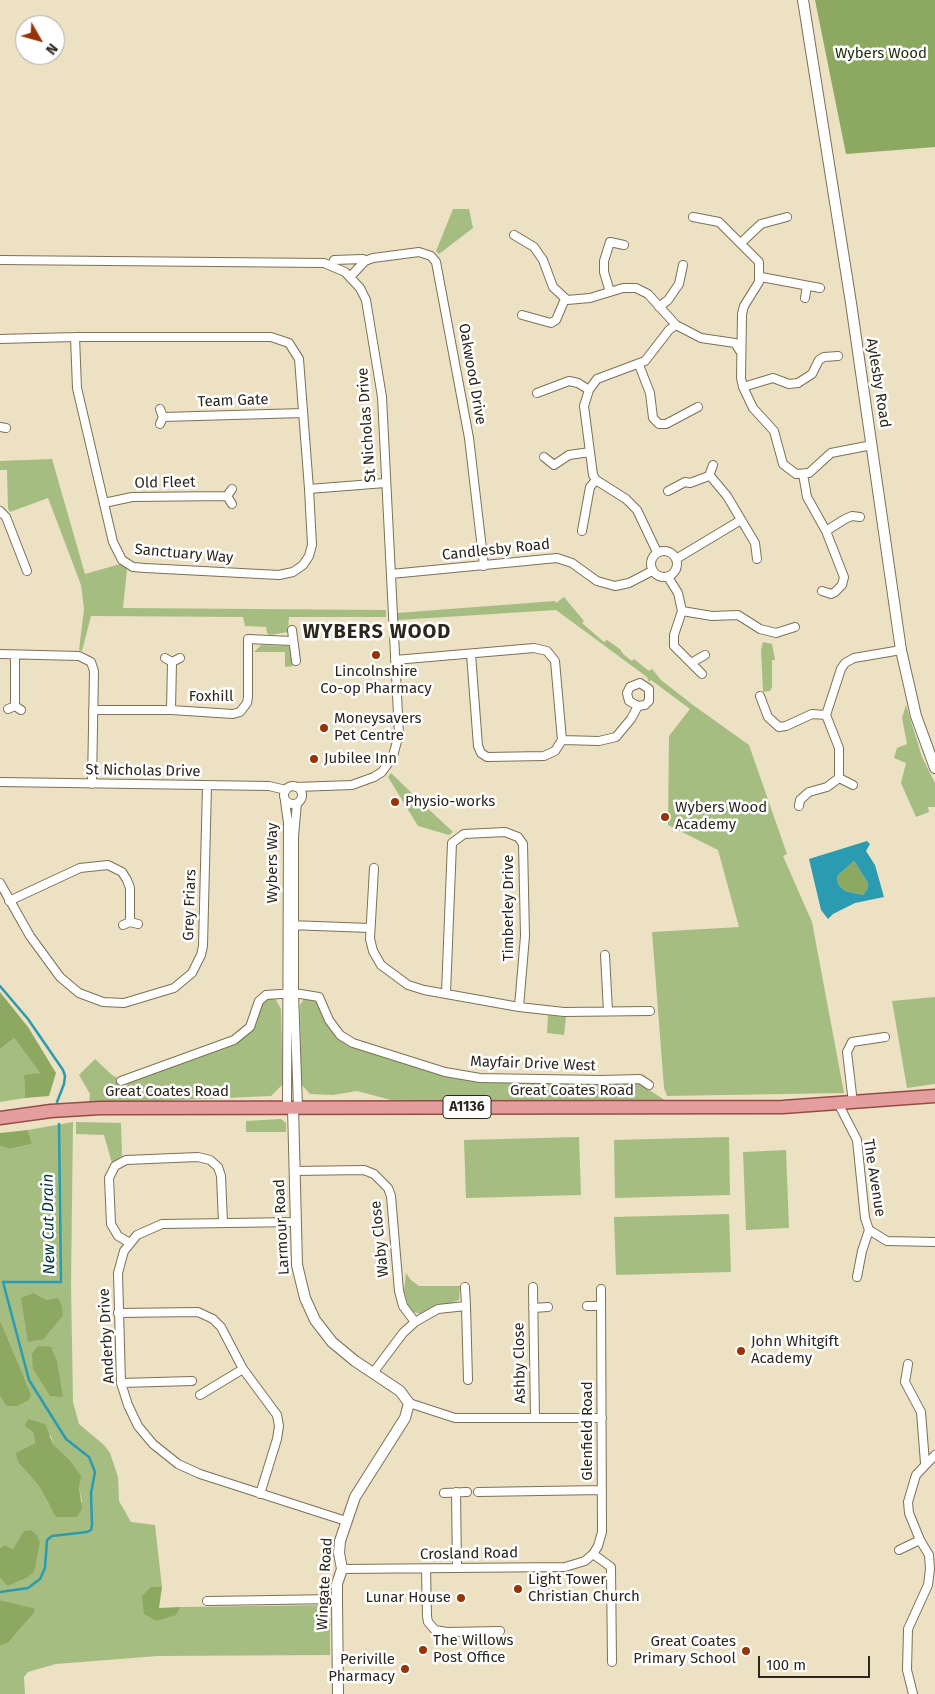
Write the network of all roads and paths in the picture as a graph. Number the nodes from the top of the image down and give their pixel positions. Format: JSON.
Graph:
{"nodes":[{"id":1,"x":803,"y":0,"type":"edge"},
{"id":2,"x":692,"y":217,"type":"dead end"},
{"id":3,"x":786,"y":217,"type":"dead end"},
{"id":4,"x":514,"y":235,"type":"dead end"},
{"id":5,"x":742,"y":242,"type":"junction"},
{"id":6,"x":624,"y":244,"type":"dead end"},
{"id":7,"x":0,"y":260,"type":"edge"},
{"id":8,"x":365,"y":261,"type":"junction"},
{"id":9,"x":683,"y":265,"type":"dead end"},
{"id":10,"x":332,"y":266,"type":"junction"},
{"id":11,"x":350,"y":277,"type":"junction"},
{"id":12,"x":761,"y":277,"type":"junction"},
{"id":13,"x":807,"y":286,"type":"junction"},
{"id":14,"x":820,"y":288,"type":"dead end"},
{"id":15,"x":610,"y":292,"type":"junction"},
{"id":16,"x":805,"y":298,"type":"dead end"},
{"id":17,"x":565,"y":299,"type":"junction"},
{"id":18,"x":659,"y":307,"type":"junction"},
{"id":19,"x":522,"y":315,"type":"dead end"},
{"id":20,"x":676,"y":326,"type":"junction"},
{"id":21,"x":74,"y":337,"type":"junction"},
{"id":22,"x":0,"y":339,"type":"edge"},
{"id":23,"x":740,"y":351,"type":"junction"},
{"id":24,"x":838,"y":356,"type":"dead end"},
{"id":25,"x":639,"y":365,"type":"junction"},
{"id":26,"x":743,"y":387,"type":"junction"},
{"id":27,"x":588,"y":390,"type":"junction"},
{"id":28,"x":537,"y":393,"type":"dead end"},
{"id":29,"x":698,"y":407,"type":"dead end"},
{"id":30,"x":303,"y":413,"type":"junction"},
{"id":31,"x":161,"y":416,"type":"dead end"},
{"id":32,"x":872,"y":445,"type":"junction"},
{"id":33,"x":590,"y":452,"type":"junction"},
{"id":34,"x":544,"y":458,"type":"dead end"},
{"id":35,"x":713,"y":465,"type":"dead end"},
{"id":36,"x":803,"y":474,"type":"junction"},
{"id":37,"x":710,"y":476,"type":"junction"},
{"id":38,"x":596,"y":480,"type":"junction"},
{"id":39,"x":385,"y":484,"type":"junction"},
{"id":40,"x":308,"y":489,"type":"junction"},
{"id":41,"x":668,"y":491,"type":"dead end"},
{"id":42,"x":104,"y":503,"type":"junction"},
{"id":43,"x":232,"y":504,"type":"dead end"},
{"id":44,"x":0,"y":511,"type":"edge"},
{"id":45,"x":860,"y":516,"type":"dead end"},
{"id":46,"x":741,"y":520,"type":"junction"},
{"id":47,"x":582,"y":531,"type":"dead end"},
{"id":48,"x":826,"y":531,"type":"junction"},
{"id":49,"x":657,"y":552,"type":"junction"},
{"id":50,"x":676,"y":559,"type":"junction"},
{"id":51,"x":757,"y":559,"type":"dead end"},
{"id":52,"x":484,"y":566,"type":"junction"},
{"id":53,"x":652,"y":570,"type":"junction"},
{"id":54,"x":27,"y":571,"type":"dead end"},
{"id":55,"x":391,"y":574,"type":"junction"},
{"id":56,"x":668,"y":577,"type":"junction"},
{"id":57,"x":822,"y":591,"type":"dead end"},
{"id":58,"x":682,"y":611,"type":"junction"},
{"id":59,"x":794,"y":627,"type":"dead end"},
{"id":60,"x":292,"y":630,"type":"dead end"},
{"id":61,"x":292,"y":641,"type":"junction"},
{"id":62,"x":901,"y":650,"type":"junction"},
{"id":63,"x":0,"y":654,"type":"edge"},
{"id":64,"x":471,"y":654,"type":"junction"},
{"id":65,"x":705,"y":655,"type":"dead end"},
{"id":66,"x":15,"y":656,"type":"junction"},
{"id":67,"x":165,"y":658,"type":"dead end"},
{"id":68,"x":180,"y":658,"type":"dead end"},
{"id":69,"x":395,"y":660,"type":"junction"},
{"id":70,"x":296,"y":661,"type":"dead end"},
{"id":71,"x":172,"y":662,"type":"junction"},
{"id":72,"x":691,"y":663,"type":"junction"},
{"id":73,"x":702,"y":674,"type":"dead end"},
{"id":74,"x":760,"y":696,"type":"dead end"},
{"id":75,"x":638,"y":706,"type":"dead end"},
{"id":76,"x":15,"y":708,"type":"dead end"},
{"id":77,"x":93,"y":710,"type":"junction"},
{"id":78,"x":171,"y":710,"type":"junction"},
{"id":79,"x":826,"y":715,"type":"junction"},
{"id":80,"x":562,"y":740,"type":"junction"},
{"id":81,"x":935,"y":768,"type":"edge"},
{"id":82,"x":839,"y":778,"type":"junction"},
{"id":83,"x":0,"y":782,"type":"edge"},
{"id":84,"x":92,"y":784,"type":"junction"},
{"id":85,"x":852,"y":785,"type":"dead end"},
{"id":86,"x":207,"y":786,"type":"junction"},
{"id":87,"x":321,"y":786,"type":"junction"},
{"id":88,"x":296,"y":788,"type":"junction"},
{"id":89,"x":286,"y":790,"type":"junction"},
{"id":90,"x":285,"y":801,"type":"junction"},
{"id":91,"x":298,"y":802,"type":"junction"},
{"id":92,"x":799,"y":806,"type":"dead end"},
{"id":93,"x":374,"y":868,"type":"dead end"},
{"id":94,"x":0,"y":883,"type":"edge"},
{"id":95,"x":9,"y":901,"type":"junction"},
{"id":96,"x":130,"y":924,"type":"dead end"},
{"id":97,"x":291,"y":925,"type":"junction"},
{"id":98,"x":370,"y":928,"type":"junction"},
{"id":99,"x":605,"y":955,"type":"dead end"},
{"id":100,"x":446,"y":993,"type":"junction"},
{"id":101,"x":290,"y":994,"type":"junction"},
{"id":102,"x":520,"y":1006,"type":"junction"},
{"id":103,"x":608,"y":1011,"type":"junction"},
{"id":104,"x":650,"y":1011,"type":"dead end"},
{"id":105,"x":885,"y":1037,"type":"dead end"},
{"id":106,"x":121,"y":1081,"type":"dead end"},
{"id":107,"x":649,"y":1085,"type":"dead end"},
{"id":108,"x":935,"y":1096,"type":"edge"},
{"id":109,"x":853,"y":1102,"type":"junction"},
{"id":110,"x":838,"y":1103,"type":"junction"},
{"id":111,"x":292,"y":1107,"type":"junction"},
{"id":112,"x":0,"y":1118,"type":"edge"},
{"id":113,"x":295,"y":1171,"type":"junction"},
{"id":114,"x":296,"y":1222,"type":"junction"},
{"id":115,"x":223,"y":1223,"type":"junction"},
{"id":116,"x":869,"y":1230,"type":"junction"},
{"id":117,"x":935,"y":1242,"type":"edge"},
{"id":118,"x":130,"y":1243,"type":"junction"},
{"id":119,"x":857,"y":1277,"type":"dead end"},
{"id":120,"x":533,"y":1287,"type":"dead end"},
{"id":121,"x":465,"y":1288,"type":"dead end"},
{"id":122,"x":601,"y":1289,"type":"dead end"},
{"id":123,"x":466,"y":1306,"type":"junction"},
{"id":124,"x":586,"y":1306,"type":"dead end"},
{"id":125,"x":601,"y":1306,"type":"junction"},
{"id":126,"x":548,"y":1307,"type":"dead end"},
{"id":127,"x":533,"y":1308,"type":"junction"},
{"id":128,"x":118,"y":1312,"type":"junction"},
{"id":129,"x":414,"y":1322,"type":"junction"},
{"id":130,"x":908,"y":1364,"type":"dead end"},
{"id":131,"x":243,"y":1369,"type":"junction"},
{"id":132,"x":373,"y":1373,"type":"junction"},
{"id":133,"x":468,"y":1380,"type":"dead end"},
{"id":134,"x":192,"y":1381,"type":"dead end"},
{"id":135,"x":121,"y":1383,"type":"junction"},
{"id":136,"x":200,"y":1395,"type":"dead end"},
{"id":137,"x":409,"y":1403,"type":"junction"},
{"id":138,"x":534,"y":1418,"type":"junction"},
{"id":139,"x":602,"y":1418,"type":"junction"},
{"id":140,"x":935,"y":1455,"type":"edge"},
{"id":141,"x":925,"y":1463,"type":"junction"},
{"id":142,"x":602,"y":1490,"type":"junction"},
{"id":143,"x":456,"y":1492,"type":"junction"},
{"id":144,"x":468,"y":1492,"type":"dead end"},
{"id":145,"x":478,"y":1492,"type":"dead end"},
{"id":146,"x":444,"y":1493,"type":"dead end"},
{"id":147,"x":260,"y":1494,"type":"junction"},
{"id":148,"x":346,"y":1522,"type":"junction"},
{"id":149,"x":920,"y":1540,"type":"junction"},
{"id":150,"x":899,"y":1550,"type":"dead end"},
{"id":151,"x":593,"y":1554,"type":"junction"},
{"id":152,"x":932,"y":1555,"type":"edge"},
{"id":153,"x":457,"y":1568,"type":"junction"},
{"id":154,"x":342,"y":1569,"type":"junction"},
{"id":155,"x":426,"y":1569,"type":"junction"},
{"id":156,"x":337,"y":1599,"type":"junction"},
{"id":157,"x":207,"y":1600,"type":"dead end"},
{"id":158,"x":500,"y":1631,"type":"dead end"},
{"id":159,"x":612,"y":1662,"type":"dead end"},
{"id":160,"x":338,"y":1694,"type":"edge"},
{"id":161,"x":913,"y":1694,"type":"edge"}],
"edges":[{"from":1,"to":32,"type":"street","name":"Aylesby Road"},
{"from":2,"to":5,"type":"street"},
{"from":3,"to":5,"type":"street"},
{"from":4,"to":17,"type":"street"},
{"from":5,"to":12,"type":"street"},
{"from":6,"to":15,"type":"street"},
{"from":7,"to":10,"type":"street","name":"St Nicholas Drive"},
{"from":8,"to":10,"type":"street","name":"Oakwood Drive"},
{"from":8,"to":11,"type":"street"},
{"from":8,"to":52,"type":"street","name":"Oakwood Drive"},
{"from":9,"to":18,"type":"street"},
{"from":10,"to":11,"type":"street","name":"St Nicholas Drive"},
{"from":11,"to":39,"type":"street","name":"St Nicholas Drive"},
{"from":12,"to":13,"type":"street"},
{"from":12,"to":23,"type":"street"},
{"from":13,"to":14,"type":"street"},
{"from":13,"to":16,"type":"street"},
{"from":15,"to":17,"type":"street"},
{"from":15,"to":18,"type":"street"},
{"from":17,"to":19,"type":"street"},
{"from":18,"to":20,"type":"street"},
{"from":20,"to":23,"type":"street"},
{"from":20,"to":25,"type":"street"},
{"from":21,"to":22,"type":"street","name":"Sanctuary Way"},
{"from":21,"to":30,"type":"street","name":"Sanctuary Way"},
{"from":21,"to":42,"type":"street","name":"Sanctuary Way"},
{"from":23,"to":26,"type":"street"},
{"from":24,"to":26,"type":"street"},
{"from":25,"to":27,"type":"street"},
{"from":25,"to":29,"type":"street"},
{"from":26,"to":36,"type":"street"},
{"from":27,"to":28,"type":"street"},
{"from":27,"to":33,"type":"street"},
{"from":30,"to":31,"type":"street","name":"Team Gate"},
{"from":30,"to":40,"type":"street","name":"Sanctuary Way"},
{"from":32,"to":36,"type":"street"},
{"from":32,"to":62,"type":"street","name":"Aylesby Road"},
{"from":33,"to":34,"type":"street"},
{"from":33,"to":38,"type":"street"},
{"from":35,"to":37,"type":"street"},
{"from":36,"to":48,"type":"street"},
{"from":37,"to":41,"type":"street"},
{"from":37,"to":46,"type":"street"},
{"from":38,"to":47,"type":"street"},
{"from":38,"to":49,"type":"street"},
{"from":39,"to":40,"type":"street"},
{"from":39,"to":55,"type":"street","name":"St Nicholas Drive"},
{"from":40,"to":42,"type":"street","name":"Sanctuary Way"},
{"from":42,"to":43,"type":"street","name":"Old Fleet"},
{"from":44,"to":54,"type":"street"},
{"from":45,"to":48,"type":"street"},
{"from":46,"to":50,"type":"street"},
{"from":46,"to":51,"type":"street"},
{"from":48,"to":57,"type":"street"},
{"from":49,"to":50,"type":"street"},
{"from":49,"to":53,"type":"street"},
{"from":50,"to":56,"type":"street"},
{"from":52,"to":53,"type":"street","name":"Candlesby Road"},
{"from":52,"to":55,"type":"street","name":"Candlesby Road"},
{"from":53,"to":56,"type":"street"},
{"from":55,"to":69,"type":"street","name":"St Nicholas Drive"},
{"from":56,"to":58,"type":"street"},
{"from":58,"to":59,"type":"street"},
{"from":58,"to":72,"type":"street"},
{"from":60,"to":61,"type":"street"},
{"from":61,"to":70,"type":"street"},
{"from":61,"to":78,"type":"street","name":"Foxhill"},
{"from":62,"to":79,"type":"street"},
{"from":62,"to":81,"type":"street","name":"Aylesby Road"},
{"from":63,"to":66,"type":"street"},
{"from":64,"to":69,"type":"street"},
{"from":64,"to":80,"type":"street"},
{"from":64,"to":80,"type":"street"},
{"from":65,"to":72,"type":"street"},
{"from":66,"to":76,"type":"street"},
{"from":66,"to":77,"type":"street"},
{"from":67,"to":71,"type":"street"},
{"from":68,"to":71,"type":"street"},
{"from":69,"to":87,"type":"street","name":"St Nicholas Drive"},
{"from":71,"to":78,"type":"street"},
{"from":72,"to":73,"type":"street"},
{"from":74,"to":79,"type":"street"},
{"from":75,"to":80,"type":"street"},
{"from":77,"to":78,"type":"street","name":"Foxhill"},
{"from":77,"to":84,"type":"street"},
{"from":79,"to":82,"type":"street"},
{"from":82,"to":85,"type":"street"},
{"from":82,"to":92,"type":"street"},
{"from":83,"to":84,"type":"street","name":"St Nicholas Drive"},
{"from":84,"to":86,"type":"street","name":"St Nicholas Drive"},
{"from":86,"to":89,"type":"street","name":"St Nicholas Drive"},
{"from":86,"to":95,"type":"street","name":"Grey Friars"},
{"from":87,"to":88,"type":"street","name":"St Nicholas Drive"},
{"from":87,"to":91,"type":"street"},
{"from":88,"to":89,"type":"street"},
{"from":88,"to":91,"type":"street"},
{"from":89,"to":90,"type":"street"},
{"from":90,"to":91,"type":"street"},
{"from":90,"to":97,"type":"street","name":"Wybers Way"},
{"from":91,"to":97,"type":"street","name":"Wybers Way"},
{"from":93,"to":98,"type":"street"},
{"from":94,"to":95,"type":"street","name":"Grey Friars"},
{"from":95,"to":96,"type":"street"},
{"from":97,"to":98,"type":"street"},
{"from":97,"to":101,"type":"street","name":"Wybers Way"},
{"from":98,"to":100,"type":"street"},
{"from":99,"to":103,"type":"street"},
{"from":100,"to":102,"type":"street"},
{"from":100,"to":102,"type":"street","name":"Timberley Drive"},
{"from":101,"to":106,"type":"street"},
{"from":101,"to":107,"type":"street","name":"Mayfair Drive West"},
{"from":101,"to":111,"type":"street","name":"Wybers Way"},
{"from":102,"to":103,"type":"street"},
{"from":103,"to":104,"type":"street"},
{"from":105,"to":109,"type":"street"},
{"from":108,"to":109,"type":"main road","name":"Great Coates Road","number":"A1136"},
{"from":109,"to":110,"type":"main road","name":"Great Coates Road","number":"A1136"},
{"from":110,"to":111,"type":"main road","name":"Great Coates Road","number":"A1136"},
{"from":110,"to":116,"type":"street","name":"The Avenue"},
{"from":111,"to":112,"type":"main road","name":"Great Coates Road","number":"A1136"},
{"from":111,"to":113,"type":"street","name":"Larmour Road"},
{"from":113,"to":114,"type":"street","name":"Larmour Road"},
{"from":113,"to":129,"type":"street","name":"Waby Close"},
{"from":114,"to":115,"type":"street","name":"Anderby Drive"},
{"from":114,"to":132,"type":"street","name":"Larmour Road"},
{"from":115,"to":118,"type":"street","name":"Anderby Drive"},
{"from":115,"to":118,"type":"street"},
{"from":116,"to":117,"type":"street","name":"The Avenue"},
{"from":116,"to":119,"type":"street","name":"The Avenue"},
{"from":118,"to":128,"type":"street","name":"Anderby Drive"},
{"from":120,"to":127,"type":"street","name":"Ashby Close"},
{"from":121,"to":123,"type":"street"},
{"from":122,"to":125,"type":"street","name":"Glenfield Road"},
{"from":123,"to":129,"type":"street"},
{"from":123,"to":133,"type":"street"},
{"from":124,"to":125,"type":"street"},
{"from":125,"to":139,"type":"street","name":"Glenfield Road"},
{"from":126,"to":127,"type":"street","name":"Ashby Close"},
{"from":127,"to":138,"type":"street","name":"Ashby Close"},
{"from":128,"to":131,"type":"street"},
{"from":128,"to":135,"type":"street","name":"Anderby Drive"},
{"from":129,"to":132,"type":"street"},
{"from":130,"to":141,"type":"street"},
{"from":131,"to":136,"type":"street"},
{"from":131,"to":147,"type":"street"},
{"from":132,"to":137,"type":"street","name":"Larmour Road"},
{"from":134,"to":135,"type":"street"},
{"from":135,"to":147,"type":"street","name":"Anderby Drive"},
{"from":137,"to":138,"type":"street","name":"Larmour Road"},
{"from":137,"to":148,"type":"street","name":"Wingate Road"},
{"from":138,"to":139,"type":"street","name":"Larmour Road"},
{"from":139,"to":142,"type":"street","name":"Glenfield Road"},
{"from":140,"to":141,"type":"street"},
{"from":141,"to":149,"type":"street"},
{"from":142,"to":145,"type":"street"},
{"from":142,"to":151,"type":"street","name":"Glenfield Road"},
{"from":143,"to":144,"type":"street"},
{"from":143,"to":146,"type":"street"},
{"from":143,"to":153,"type":"street"},
{"from":147,"to":148,"type":"street","name":"Anderby Drive"},
{"from":148,"to":154,"type":"street","name":"Wingate Road"},
{"from":149,"to":150,"type":"street"},
{"from":149,"to":152,"type":"street"},
{"from":151,"to":153,"type":"street","name":"Crosland Road"},
{"from":151,"to":159,"type":"street"},
{"from":152,"to":161,"type":"street"},
{"from":153,"to":155,"type":"street","name":"Crosland Road"},
{"from":154,"to":155,"type":"street","name":"Crosland Road"},
{"from":154,"to":156,"type":"street","name":"Wingate Road"},
{"from":155,"to":158,"type":"street"},
{"from":156,"to":157,"type":"street"},
{"from":156,"to":160,"type":"street","name":"Wingate Road"}]}
